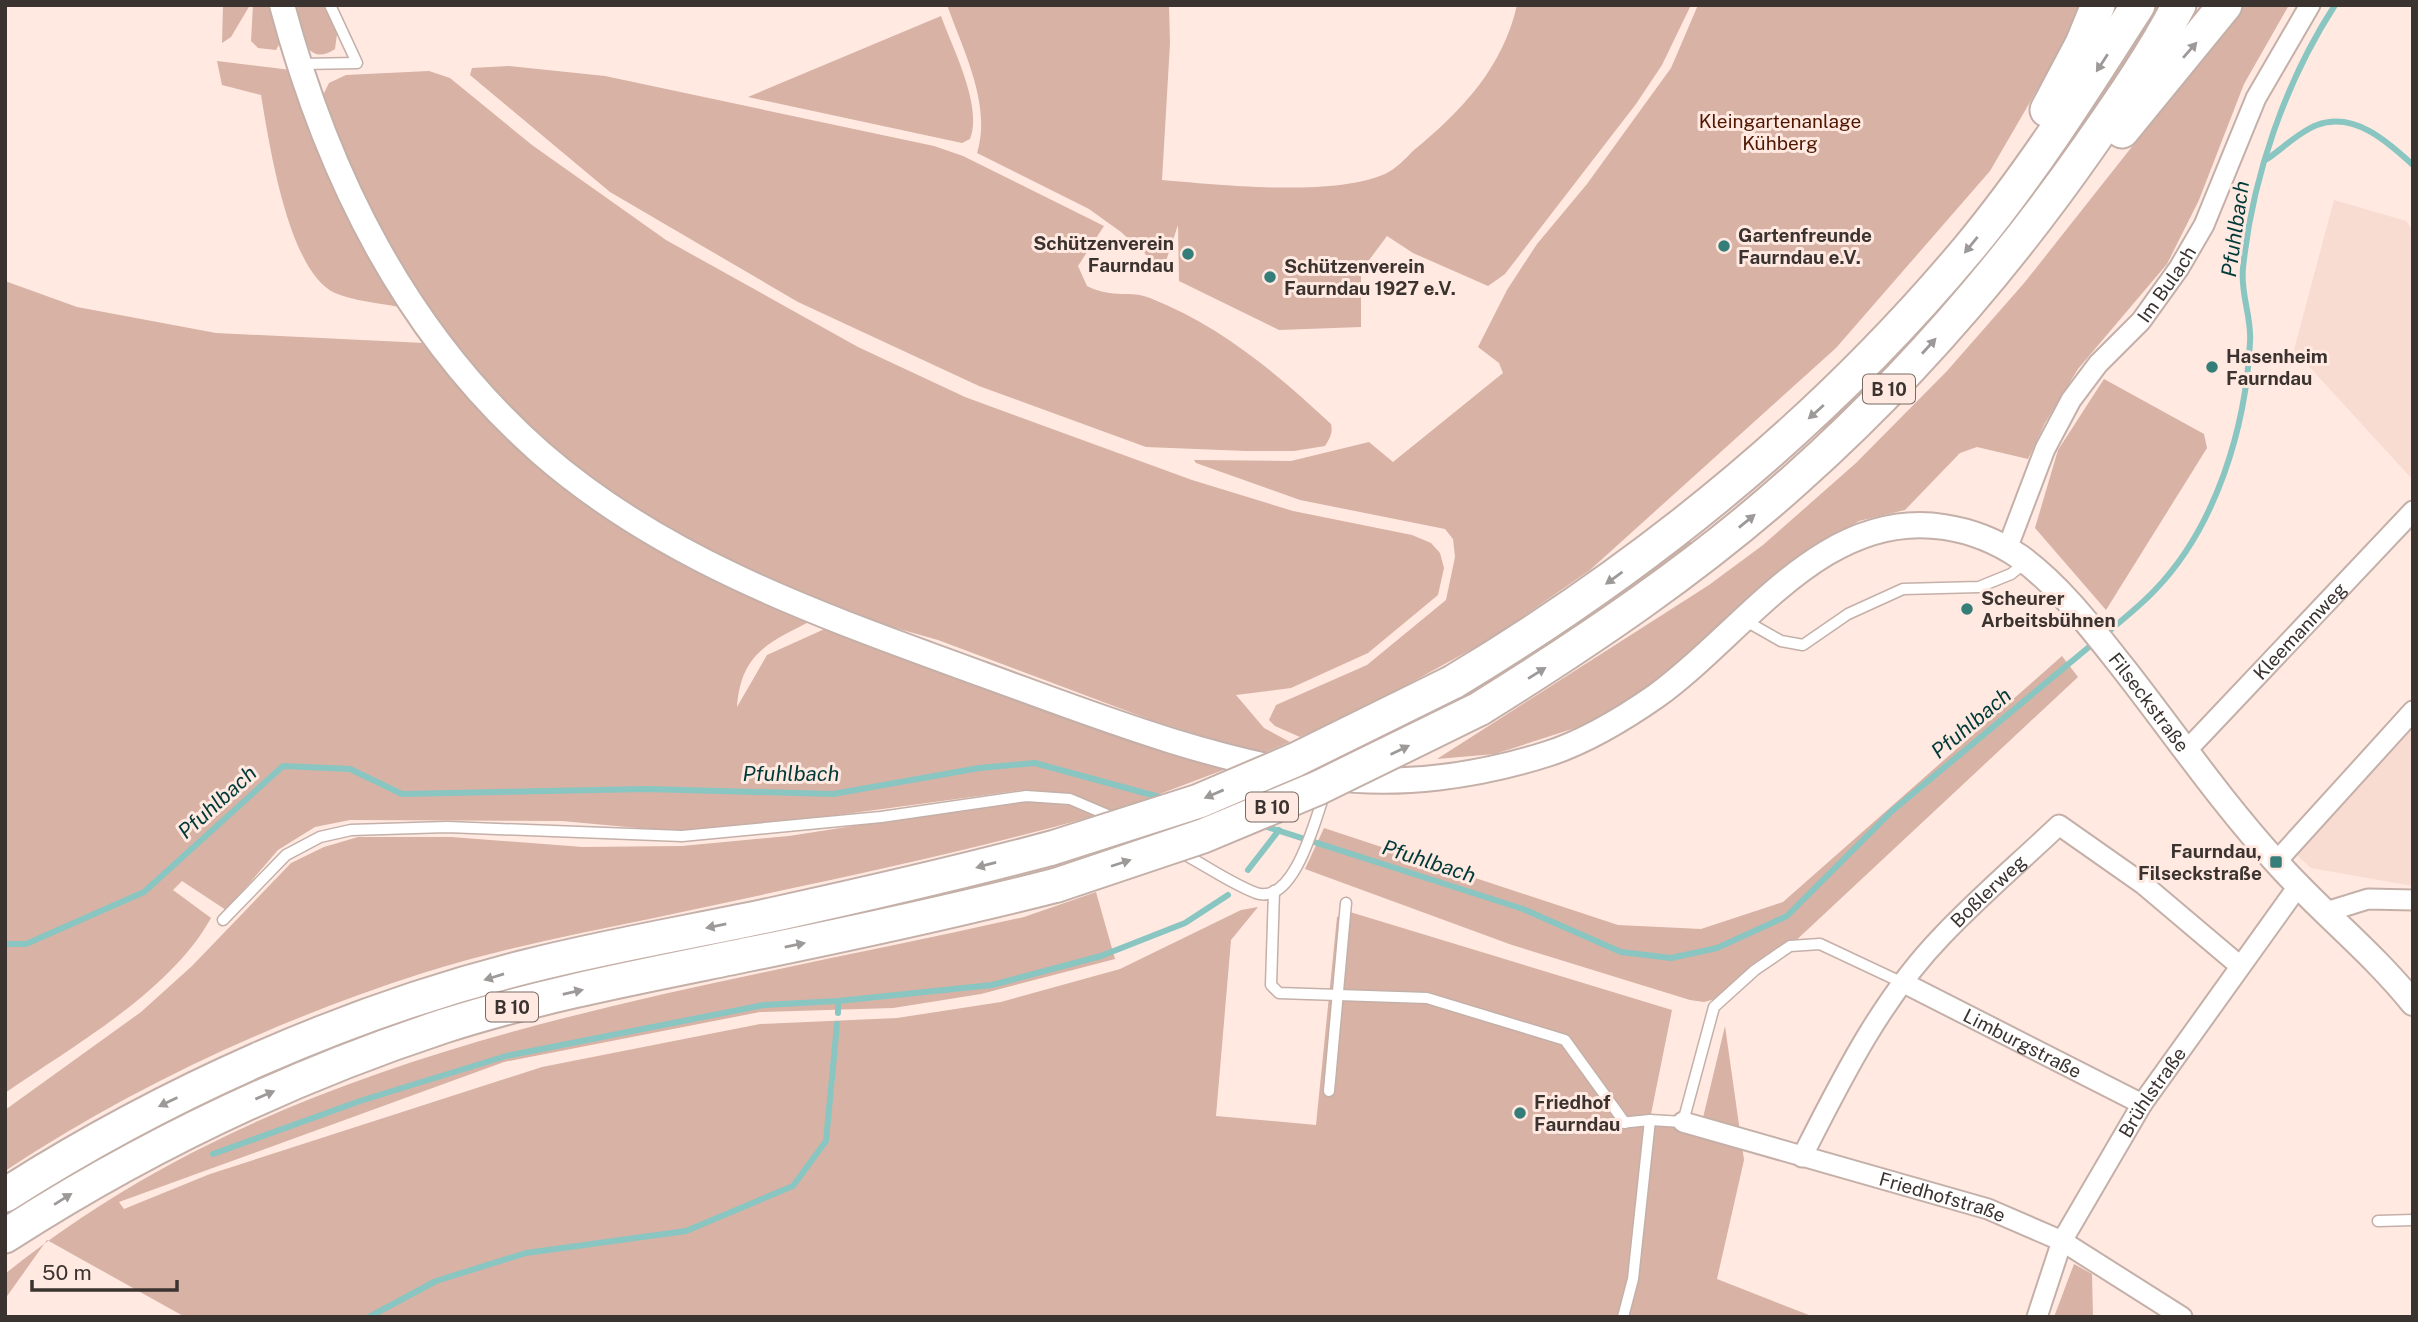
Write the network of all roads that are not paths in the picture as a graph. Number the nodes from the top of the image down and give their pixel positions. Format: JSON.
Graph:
{"nodes":[{"id":1,"x":282,"y":5,"type":"edge"},
{"id":2,"x":330,"y":5,"type":"edge"},
{"id":3,"x":2098,"y":5,"type":"edge"},
{"id":4,"x":2138,"y":5,"type":"edge"},
{"id":5,"x":2179,"y":5,"type":"edge"},
{"id":6,"x":2225,"y":5,"type":"edge"},
{"id":7,"x":2310,"y":5,"type":"edge"},
{"id":8,"x":298,"y":64,"type":"junction"},
{"id":9,"x":2059,"y":190,"type":"junction"},
{"id":10,"x":2013,"y":192,"type":"junction"},
{"id":11,"x":2413,"y":512,"type":"edge"},
{"id":12,"x":2017,"y":555,"type":"junction"},
{"id":13,"x":1744,"y":620,"type":"junction"},
{"id":14,"x":2413,"y":711,"type":"edge"},
{"id":15,"x":2188,"y":750,"type":"junction"},
{"id":16,"x":1330,"y":777,"type":"junction"},
{"id":17,"x":1144,"y":833,"type":"dead end"},
{"id":18,"x":1155,"y":839,"type":"dead end"},
{"id":19,"x":2276,"y":862,"type":"junction"},
{"id":20,"x":2299,"y":885,"type":"junction"},
{"id":21,"x":1274,"y":891,"type":"junction"},
{"id":22,"x":2413,"y":900,"type":"edge"},
{"id":23,"x":1346,"y":903,"type":"dead end"},
{"id":24,"x":2326,"y":912,"type":"junction"},
{"id":25,"x":223,"y":920,"type":"dead end"},
{"id":26,"x":2240,"y":966,"type":"junction"},
{"id":27,"x":1904,"y":983,"type":"junction"},
{"id":28,"x":1338,"y":995,"type":"junction"},
{"id":29,"x":2413,"y":1003,"type":"edge"},
{"id":30,"x":1329,"y":1091,"type":"dead end"},
{"id":31,"x":2142,"y":1104,"type":"junction"},
{"id":32,"x":1650,"y":1120,"type":"junction"},
{"id":33,"x":1683,"y":1122,"type":"junction"},
{"id":34,"x":1625,"y":1123,"type":"junction"},
{"id":35,"x":1560,"y":1129,"type":"dead end"},
{"id":36,"x":1802,"y":1157,"type":"junction"},
{"id":37,"x":5,"y":1195,"type":"edge"},
{"id":38,"x":2413,"y":1220,"type":"edge"},
{"id":39,"x":2378,"y":1221,"type":"dead end"},
{"id":40,"x":5,"y":1236,"type":"edge"},
{"id":41,"x":2062,"y":1241,"type":"junction"},
{"id":42,"x":1623,"y":1317,"type":"edge"},
{"id":43,"x":2036,"y":1317,"type":"edge"},
{"id":44,"x":2182,"y":1317,"type":"edge"}],
"edges":[{"from":1,"to":8,"type":"street","name":"Filseckstraße"},
{"from":2,"to":8,"type":"lane"},
{"from":3,"to":10,"type":"highway","number":"B 10"},
{"from":4,"to":10,"type":"highway","number":"B 10","one_way":true},
{"from":5,"to":9,"type":"highway","number":"B 10"},
{"from":9,"to":6,"type":"highway","one_way":true},
{"from":7,"to":12,"type":"street","name":"Im Bulach"},
{"from":8,"to":16,"type":"street","name":"Filseckstraße"},
{"from":40,"to":9,"type":"highway","number":"B 10","one_way":true,"bridge":true},
{"from":10,"to":37,"type":"highway","number":"B 10","one_way":true,"bridge":true},
{"from":11,"to":15,"type":"street","name":"Kleemannweg"},
{"from":12,"to":13,"type":"street","name":"Filseckstraße"},
{"from":12,"to":13,"type":"lane"},
{"from":12,"to":15,"type":"street","name":"Filseckstraße"},
{"from":13,"to":16,"type":"street","name":"Filseckstraße"},
{"from":14,"to":19,"type":"street"},
{"from":15,"to":19,"type":"street","name":"Filseckstraße"},
{"from":16,"to":21,"type":"lane"},
{"from":17,"to":25,"type":"lane"},
{"from":18,"to":21,"type":"lane"},
{"from":19,"to":20,"type":"street","name":"Filseckstraße"},
{"from":20,"to":24,"type":"street","name":"Filseckstraße"},
{"from":20,"to":26,"type":"street","name":"Brühlstraße"},
{"from":21,"to":28,"type":"lane"},
{"from":22,"to":24,"type":"street"},
{"from":23,"to":28,"type":"lane"},
{"from":24,"to":29,"type":"street","name":"Filseckstraße"},
{"from":26,"to":27,"type":"street","name":"Boßlerweg"},
{"from":26,"to":31,"type":"street","name":"Brühlstraße"},
{"from":27,"to":31,"type":"street","name":"Limburgstraße"},
{"from":27,"to":33,"type":"lane"},
{"from":27,"to":36,"type":"street","name":"Boßlerweg"},
{"from":28,"to":30,"type":"lane"},
{"from":28,"to":34,"type":"lane"},
{"from":31,"to":41,"type":"street","name":"Brühlstraße"},
{"from":32,"to":33,"type":"lane"},
{"from":32,"to":34,"type":"lane"},
{"from":32,"to":42,"type":"lane"},
{"from":33,"to":36,"type":"street","name":"Friedhofstraße"},
{"from":34,"to":35,"type":"lane"},
{"from":36,"to":41,"type":"street","name":"Friedhofstraße"},
{"from":38,"to":39,"type":"lane"},
{"from":41,"to":43,"type":"street","name":"Brühlstraße"},
{"from":41,"to":44,"type":"street","name":"Friedhofstraße"}]}
